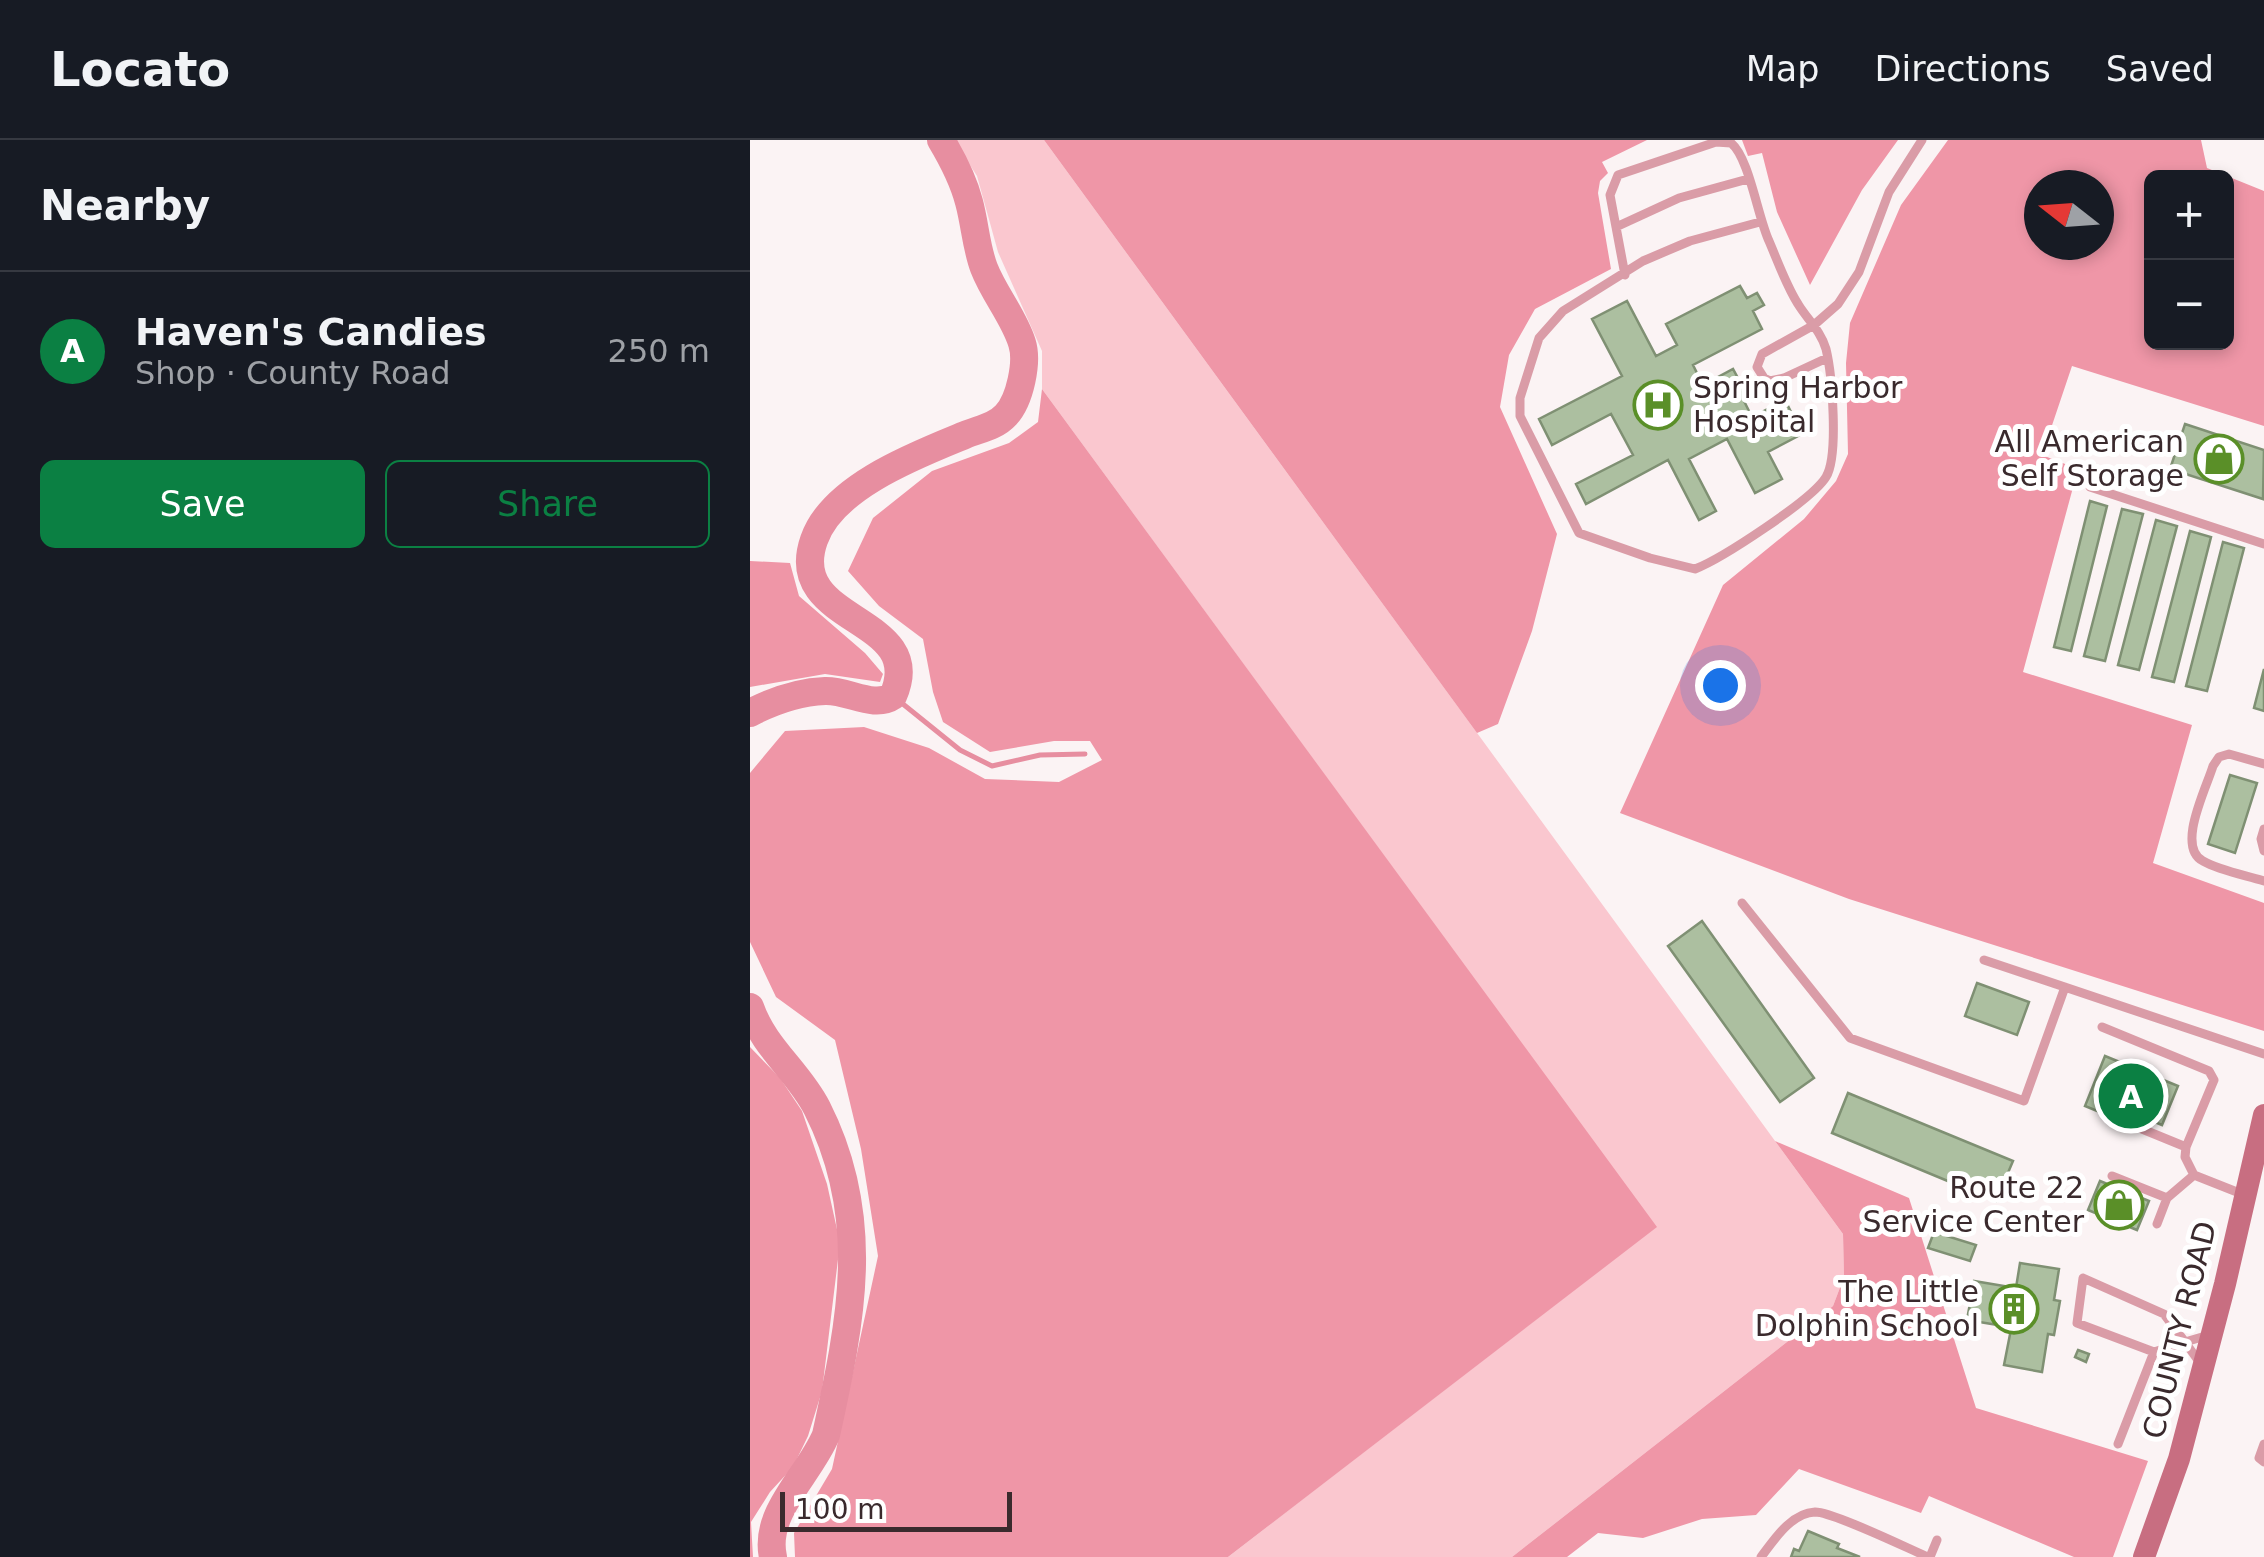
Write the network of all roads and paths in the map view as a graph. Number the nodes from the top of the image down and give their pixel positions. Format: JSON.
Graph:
{"nodes":[{"id":1,"x":1922,"y":140,"type":"edge"},
{"id":2,"x":1748,"y":180,"type":"junction"},
{"id":3,"x":1760,"y":222,"type":"junction"},
{"id":4,"x":1616,"y":227,"type":"junction"},
{"id":5,"x":1626,"y":274,"type":"junction"},
{"id":6,"x":1814,"y":325,"type":"junction"},
{"id":7,"x":1827,"y":358,"type":"junction"},
{"id":8,"x":2090,"y":487,"type":"dead end"},
{"id":9,"x":2264,"y":544,"type":"edge"},
{"id":10,"x":2264,"y":764,"type":"edge"},
{"id":11,"x":2264,"y":829,"type":"edge"},
{"id":12,"x":2264,"y":852,"type":"edge"},
{"id":13,"x":2264,"y":881,"type":"edge"},
{"id":14,"x":1742,"y":902,"type":"dead end"},
{"id":15,"x":1984,"y":960,"type":"dead end"},
{"id":16,"x":2065,"y":987,"type":"junction"},
{"id":17,"x":2102,"y":1027,"type":"dead end"},
{"id":18,"x":2264,"y":1054,"type":"edge"},
{"id":19,"x":2264,"y":1115,"type":"edge"},
{"id":20,"x":2142,"y":1129,"type":"dead end"},
{"id":21,"x":2186,"y":1146,"type":"junction"},
{"id":22,"x":2194,"y":1175,"type":"junction"},
{"id":23,"x":2112,"y":1176,"type":"dead end"},
{"id":24,"x":2244,"y":1194,"type":"junction"},
{"id":25,"x":2167,"y":1198,"type":"junction"},
{"id":26,"x":2158,"y":1224,"type":"dead end"},
{"id":27,"x":2212,"y":1334,"type":"junction"},
{"id":28,"x":2185,"y":1342,"type":"junction"},
{"id":29,"x":2154,"y":1352,"type":"junction"},
{"id":30,"x":2204,"y":1368,"type":"junction"},
{"id":31,"x":2118,"y":1444,"type":"dead end"},
{"id":32,"x":2264,"y":1444,"type":"edge"},
{"id":33,"x":2264,"y":1462,"type":"edge"},
{"id":34,"x":1937,"y":1540,"type":"dead end"},
{"id":35,"x":1761,"y":1557,"type":"edge"},
{"id":36,"x":1929,"y":1557,"type":"edge"},
{"id":37,"x":2144,"y":1557,"type":"edge"}],
"edges":[{"from":1,"to":6,"type":"lane"},
{"from":2,"to":3,"type":"lane"},
{"from":2,"to":4,"type":"lane"},
{"from":2,"to":4,"type":"lane"},
{"from":3,"to":5,"type":"lane"},
{"from":3,"to":6,"type":"lane"},
{"from":4,"to":5,"type":"lane"},
{"from":5,"to":7,"type":"lane"},
{"from":6,"to":7,"type":"lane"},
{"from":6,"to":7,"type":"lane"},
{"from":8,"to":9,"type":"lane"},
{"from":10,"to":13,"type":"lane"},
{"from":11,"to":12,"type":"lane"},
{"from":14,"to":16,"type":"lane"},
{"from":15,"to":16,"type":"lane"},
{"from":16,"to":18,"type":"lane"},
{"from":17,"to":21,"type":"lane"},
{"from":19,"to":24,"type":"main road","name":"COUNTY ROAD"},
{"from":20,"to":21,"type":"lane"},
{"from":21,"to":22,"type":"lane"},
{"from":22,"to":24,"type":"lane"},
{"from":22,"to":25,"type":"lane"},
{"from":23,"to":25,"type":"lane"},
{"from":24,"to":27,"type":"main road","name":"COUNTY ROAD"},
{"from":25,"to":26,"type":"lane"},
{"from":27,"to":28,"type":"lane"},
{"from":27,"to":30,"type":"main road","name":"COUNTY ROAD"},
{"from":28,"to":29,"type":"lane"},
{"from":28,"to":29,"type":"lane"},
{"from":28,"to":30,"type":"lane"},
{"from":29,"to":31,"type":"lane"},
{"from":30,"to":37,"type":"main road","name":"COUNTY ROAD"},
{"from":32,"to":33,"type":"lane"},
{"from":34,"to":36,"type":"lane"},
{"from":35,"to":36,"type":"lane"}]}
